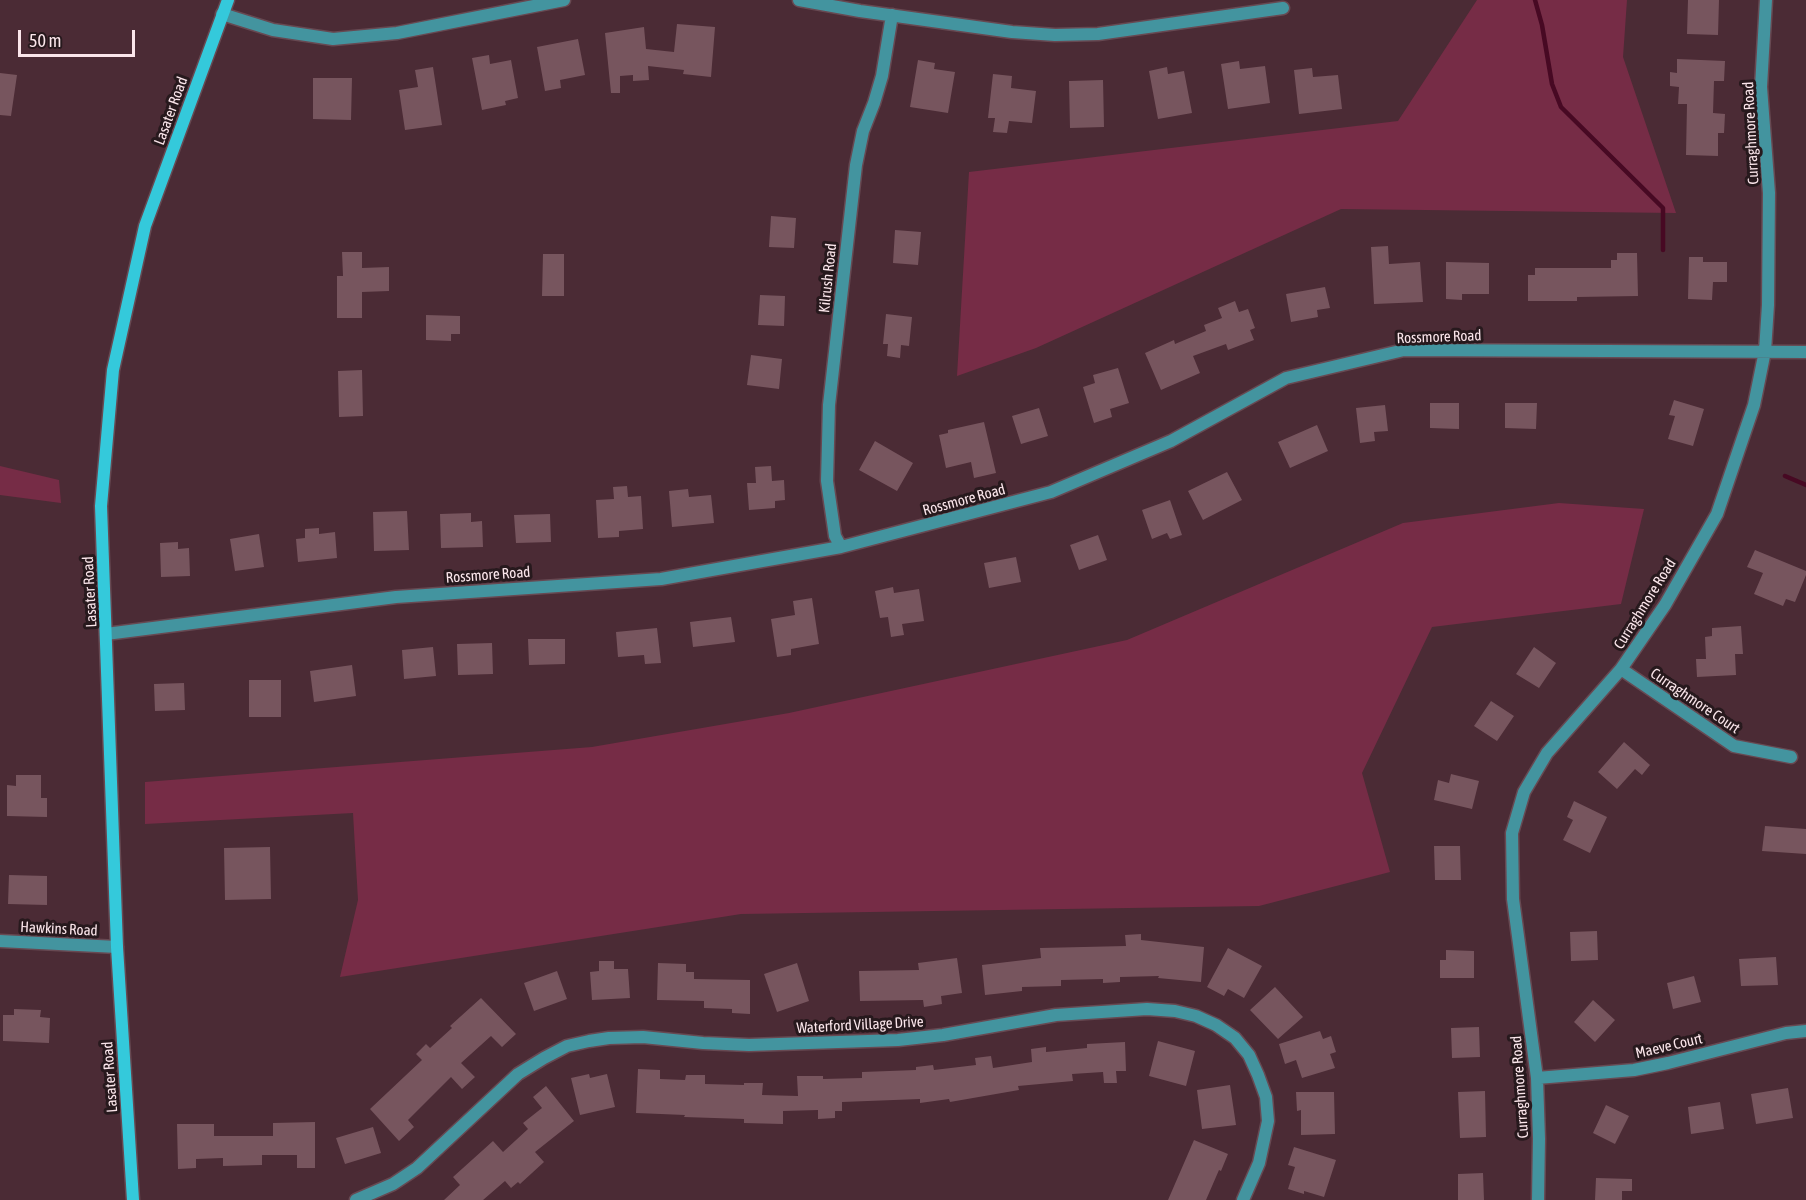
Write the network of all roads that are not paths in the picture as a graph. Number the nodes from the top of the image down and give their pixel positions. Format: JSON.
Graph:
{"nodes":[{"id":1,"x":228,"y":0,"type":"edge"},
{"id":2,"x":564,"y":0,"type":"edge"},
{"id":3,"x":799,"y":0,"type":"edge"},
{"id":4,"x":1766,"y":0,"type":"edge"},
{"id":5,"x":1283,"y":8,"type":"dead end"},
{"id":6,"x":222,"y":14,"type":"junction"},
{"id":7,"x":892,"y":15,"type":"junction"},
{"id":8,"x":1765,"y":351,"type":"junction"},
{"id":9,"x":1806,"y":352,"type":"edge"},
{"id":10,"x":841,"y":547,"type":"junction"},
{"id":11,"x":106,"y":634,"type":"junction"},
{"id":12,"x":1621,"y":669,"type":"junction"},
{"id":13,"x":1791,"y":757,"type":"dead end"},
{"id":14,"x":0,"y":941,"type":"edge"},
{"id":15,"x":117,"y":947,"type":"junction"},
{"id":16,"x":1806,"y":1031,"type":"edge"},
{"id":17,"x":1537,"y":1078,"type":"junction"},
{"id":18,"x":133,"y":1200,"type":"edge"},
{"id":19,"x":356,"y":1200,"type":"edge"},
{"id":20,"x":1243,"y":1200,"type":"edge"},
{"id":21,"x":1538,"y":1200,"type":"edge"}],
"edges":[{"from":1,"to":6,"type":"street","name":"Lasater Road"},
{"from":2,"to":6,"type":"street"},
{"from":3,"to":7,"type":"street"},
{"from":4,"to":8,"type":"street","name":"Curraghmore Road"},
{"from":5,"to":7,"type":"street"},
{"from":6,"to":11,"type":"street","name":"Lasater Road"},
{"from":7,"to":10,"type":"street","name":"Kilrush Road"},
{"from":8,"to":9,"type":"street","name":"Rossmore Road"},
{"from":8,"to":10,"type":"street","name":"Rossmore Road"},
{"from":8,"to":12,"type":"street","name":"Curraghmore Road"},
{"from":10,"to":11,"type":"street","name":"Rossmore Road"},
{"from":11,"to":15,"type":"street","name":"Lasater Road"},
{"from":12,"to":13,"type":"street","name":"Curraghmore Court"},
{"from":12,"to":17,"type":"street","name":"Curraghmore Road"},
{"from":14,"to":15,"type":"street","name":"Hawkins Road"},
{"from":15,"to":18,"type":"street","name":"Lasater Road"},
{"from":16,"to":17,"type":"street","name":"Maeve Court"},
{"from":17,"to":21,"type":"street","name":"Curraghmore Road"},
{"from":19,"to":20,"type":"street","name":"Waterford Village Drive"}]}
